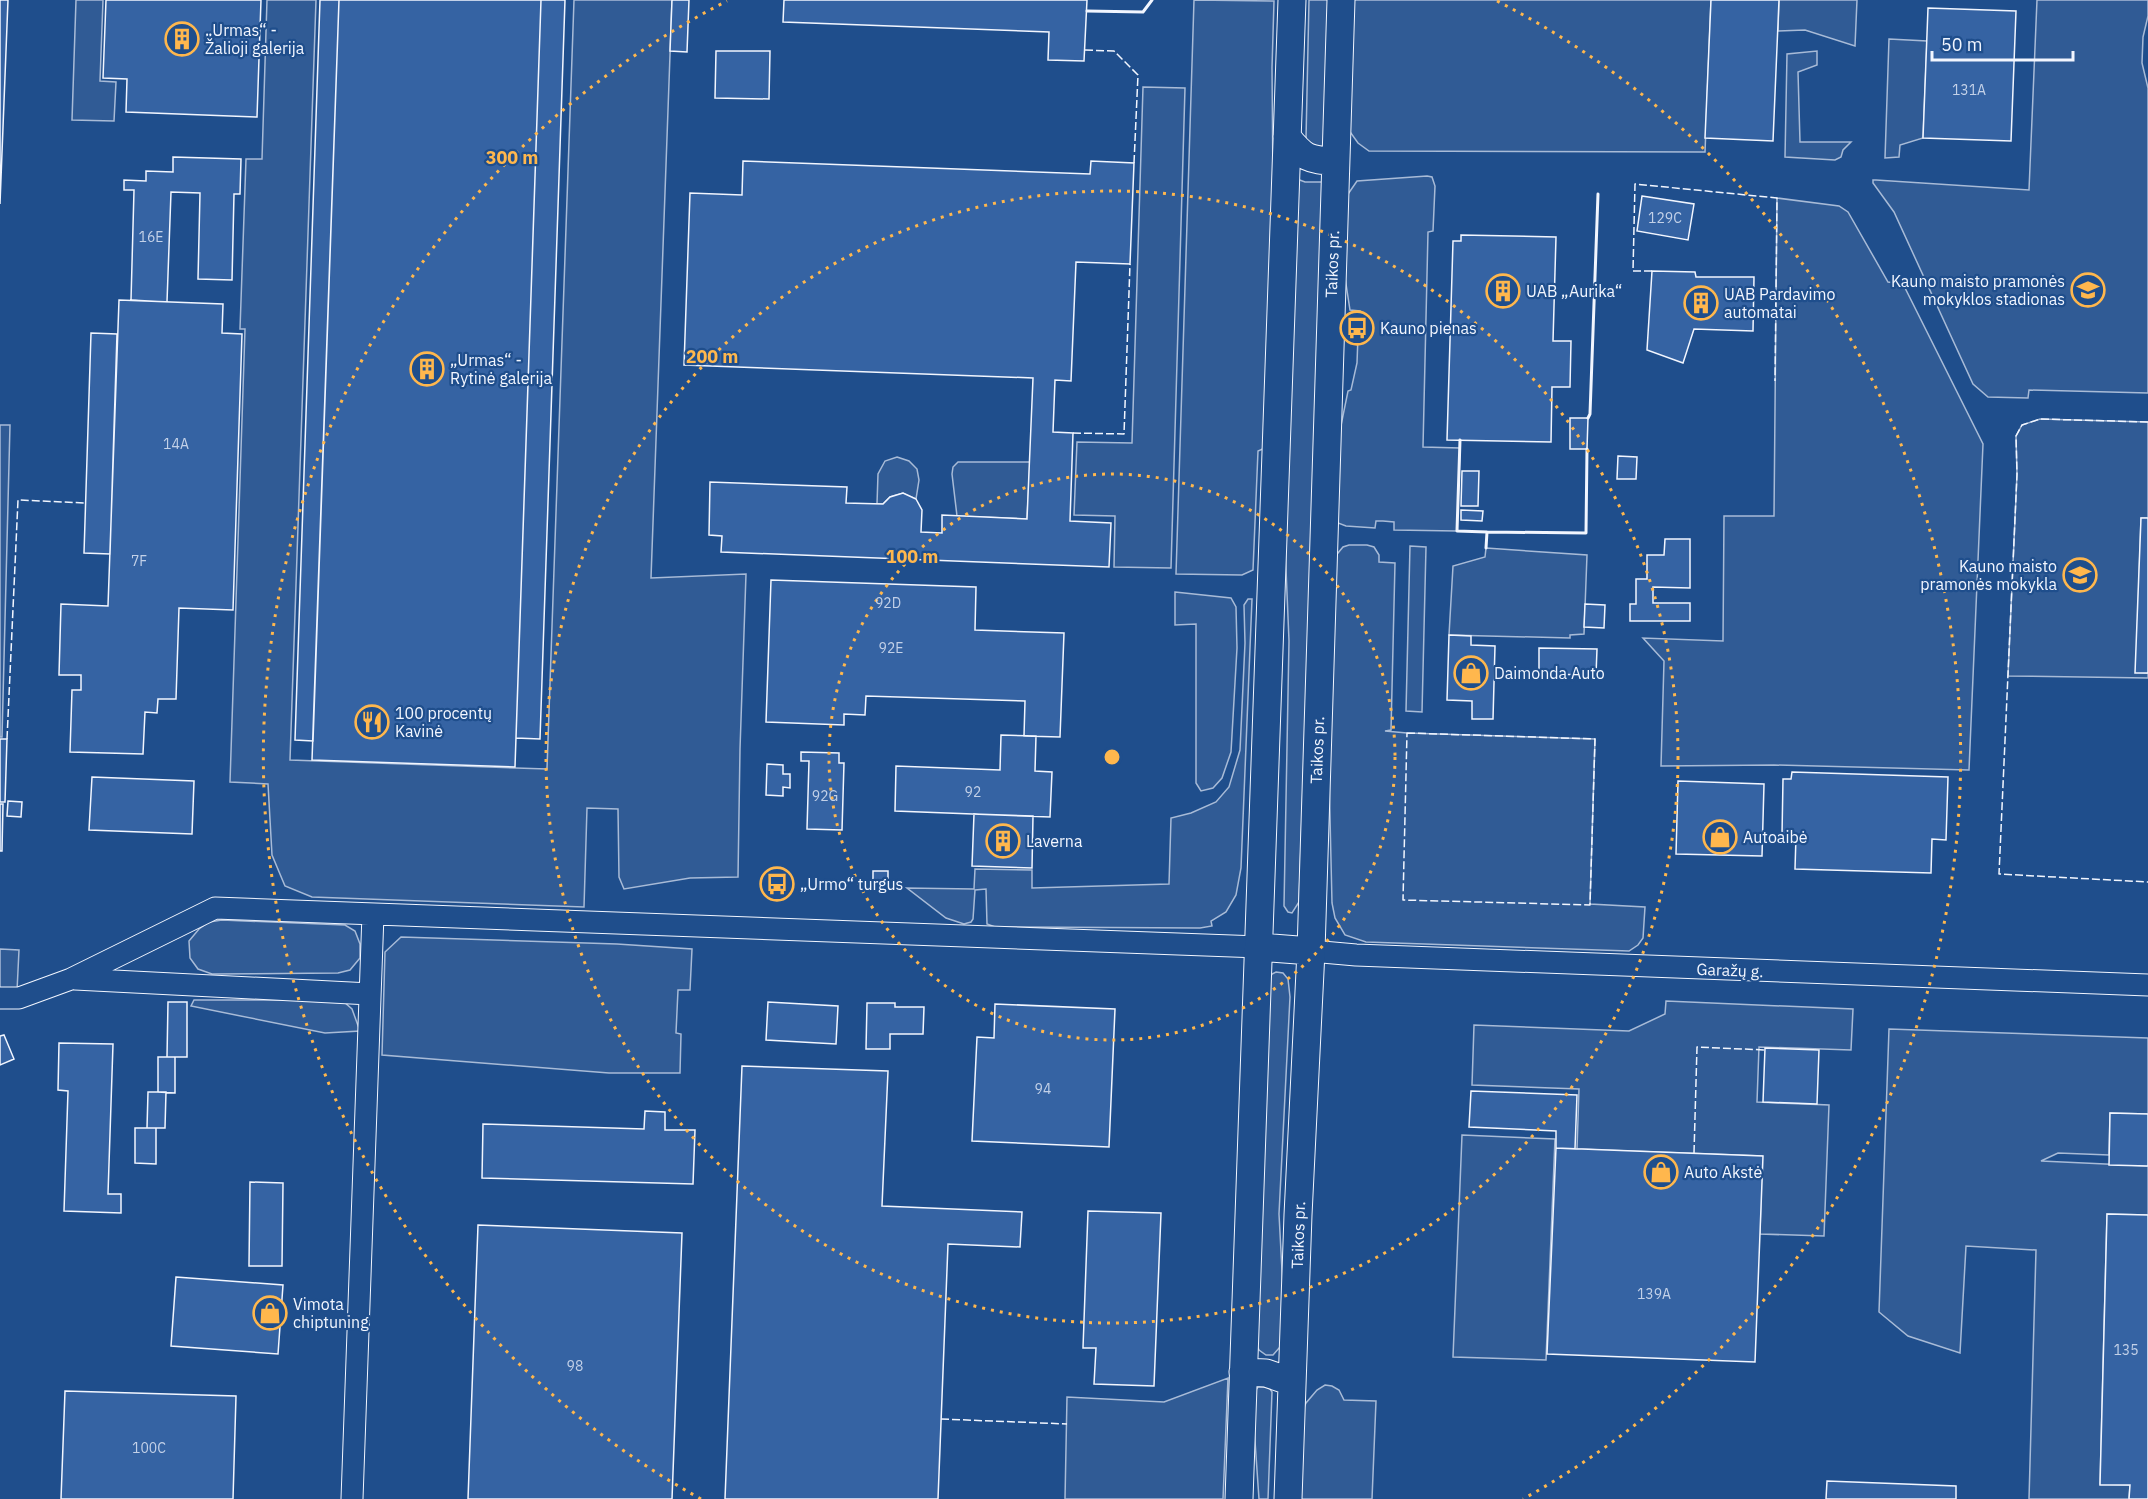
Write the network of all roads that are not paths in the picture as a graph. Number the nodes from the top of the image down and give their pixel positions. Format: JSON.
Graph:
{"nodes":[{"id":1,"x":1292,"y":0,"type":"edge"},
{"id":2,"x":1341,"y":0,"type":"edge"},
{"id":3,"x":1287,"y":136,"type":"junction"},
{"id":4,"x":1335,"y":161,"type":"junction"},
{"id":5,"x":373,"y":914,"type":"junction"},
{"id":6,"x":1259,"y":947,"type":"junction"},
{"id":7,"x":1311,"y":951,"type":"junction"},
{"id":8,"x":71,"y":979,"type":"junction"},
{"id":9,"x":2148,"y":986,"type":"edge"},
{"id":10,"x":370,"y":994,"type":"junction"},
{"id":11,"x":0,"y":998,"type":"edge"},
{"id":12,"x":1243,"y":1372,"type":"junction"},
{"id":13,"x":1293,"y":1382,"type":"junction"},
{"id":14,"x":352,"y":1499,"type":"edge"},
{"id":15,"x":1239,"y":1499,"type":"edge"},
{"id":16,"x":1288,"y":1499,"type":"edge"}],
"edges":[{"from":1,"to":3,"type":"main road"},
{"from":2,"to":4,"type":"main road","name":"Taikos pr."},
{"from":3,"to":4,"type":"main road"},
{"from":3,"to":6,"type":"main road"},
{"from":4,"to":7,"type":"main road","name":"Taikos pr."},
{"from":5,"to":6,"type":"street"},
{"from":5,"to":8,"type":"street"},
{"from":5,"to":10,"type":"street"},
{"from":6,"to":7,"type":"main road"},
{"from":6,"to":12,"type":"main road"},
{"from":7,"to":9,"type":"street","name":"Garažų g."},
{"from":7,"to":13,"type":"main road","name":"Taikos pr."},
{"from":8,"to":10,"type":"street"},
{"from":8,"to":11,"type":"street"},
{"from":10,"to":14,"type":"street"},
{"from":12,"to":13,"type":"main road"},
{"from":12,"to":15,"type":"main road"},
{"from":13,"to":16,"type":"main road","name":"Taikos pr."}]}
